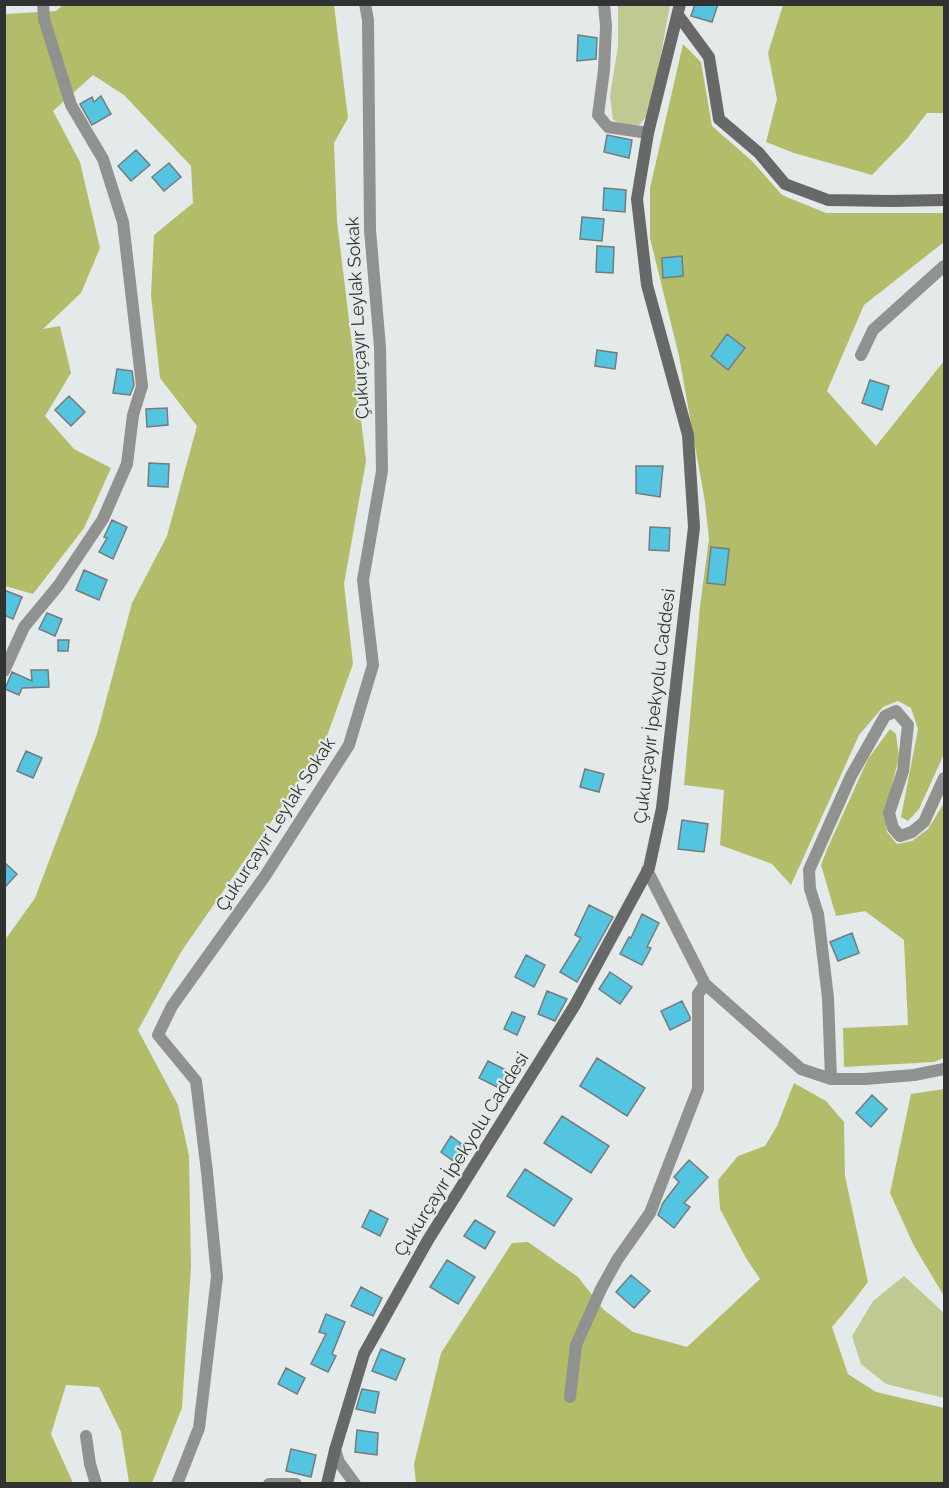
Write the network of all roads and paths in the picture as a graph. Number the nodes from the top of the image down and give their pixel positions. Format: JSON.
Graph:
{"nodes":[{"id":1,"x":43,"y":4,"type":"edge"},
{"id":2,"x":365,"y":4,"type":"edge"},
{"id":3,"x":604,"y":4,"type":"edge"},
{"id":4,"x":681,"y":8,"type":"edge"},
{"id":5,"x":648,"y":133,"type":"junction"},
{"id":6,"x":945,"y":200,"type":"edge"},
{"id":7,"x":945,"y":266,"type":"edge"},
{"id":8,"x":861,"y":355,"type":"dead end"},
{"id":9,"x":4,"y":671,"type":"edge"},
{"id":10,"x":945,"y":778,"type":"edge"},
{"id":11,"x":647,"y":870,"type":"junction"},
{"id":12,"x":705,"y":984,"type":"junction"},
{"id":13,"x":945,"y":1069,"type":"edge"},
{"id":14,"x":831,"y":1079,"type":"junction"},
{"id":15,"x":570,"y":1397,"type":"dead end"},
{"id":16,"x":86,"y":1436,"type":"dead end"},
{"id":17,"x":335,"y":1450,"type":"junction"},
{"id":18,"x":96,"y":1484,"type":"edge"},
{"id":19,"x":177,"y":1484,"type":"edge"},
{"id":20,"x":269,"y":1484,"type":"edge"},
{"id":21,"x":296,"y":1484,"type":"edge"},
{"id":22,"x":327,"y":1484,"type":"edge"},
{"id":23,"x":355,"y":1484,"type":"edge"}],
"edges":[{"from":1,"to":9,"type":"street"},
{"from":2,"to":19,"type":"street","name":"Çukurçayır Leylak Sokak"},
{"from":3,"to":5,"type":"street"},
{"from":4,"to":5,"type":"street","name":"Çukurçayır İpekyolu Caddesi"},
{"from":4,"to":6,"type":"street"},
{"from":5,"to":11,"type":"street","name":"Çukurçayır İpekyolu Caddesi"},
{"from":7,"to":8,"type":"street"},
{"from":10,"to":14,"type":"street"},
{"from":11,"to":12,"type":"street"},
{"from":11,"to":17,"type":"street","name":"Çukurçayır İpekyolu Caddesi"},
{"from":12,"to":14,"type":"street"},
{"from":12,"to":15,"type":"street"},
{"from":13,"to":14,"type":"street"},
{"from":16,"to":18,"type":"street"},
{"from":17,"to":22,"type":"street","name":"Çukurçayır İpekyolu Caddesi"},
{"from":17,"to":23,"type":"street"},
{"from":20,"to":21,"type":"street"}]}
